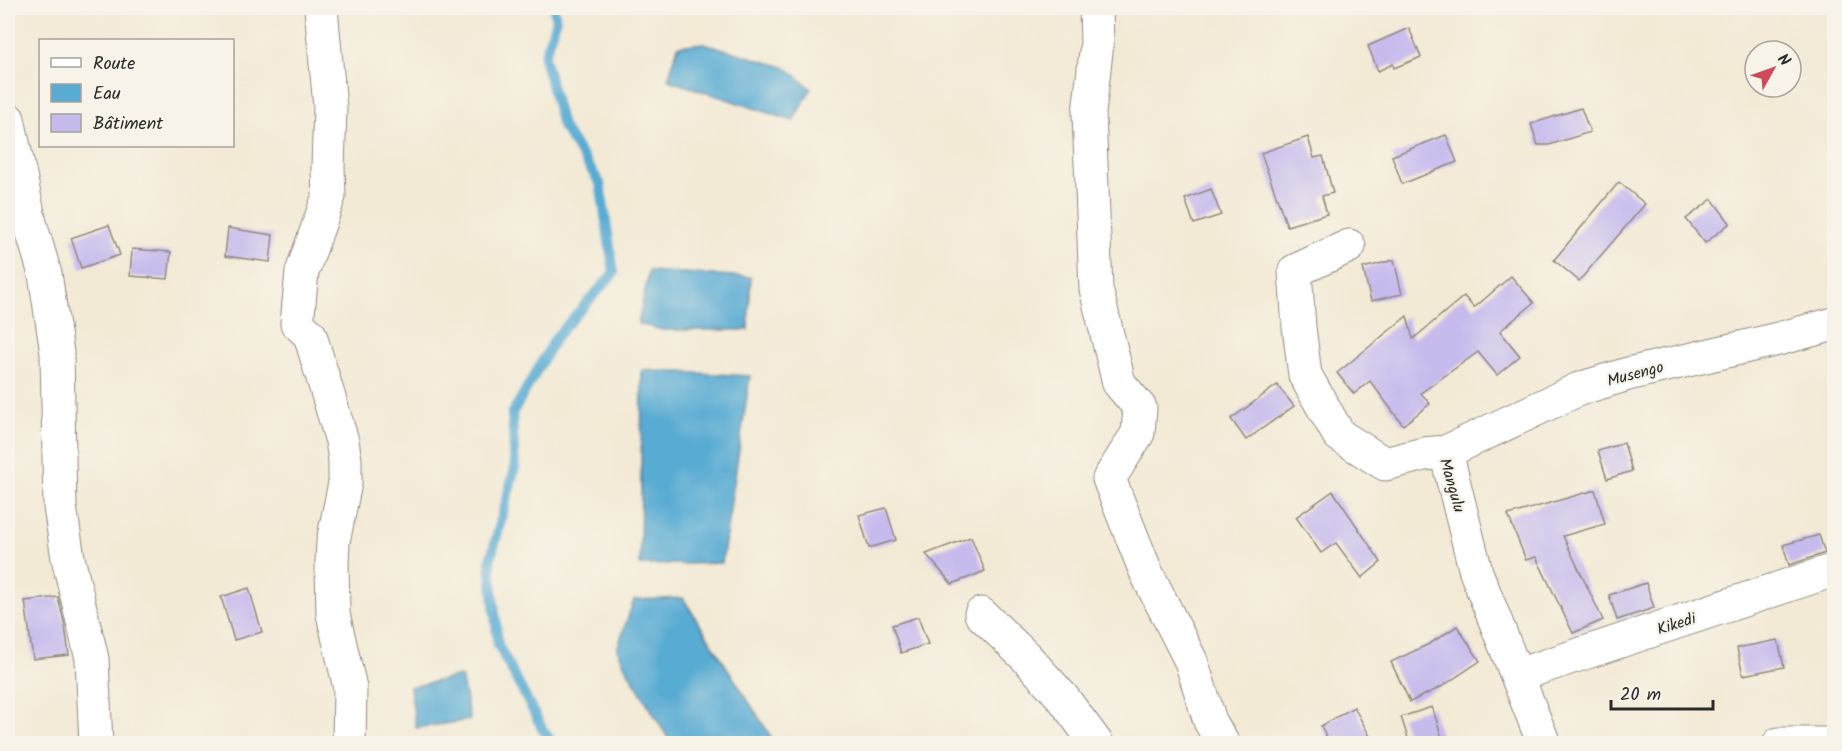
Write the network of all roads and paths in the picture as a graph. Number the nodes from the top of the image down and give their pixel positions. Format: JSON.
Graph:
{"nodes":[{"id":1,"x":321,"y":8,"type":"edge"},
{"id":2,"x":1096,"y":8,"type":"edge"},
{"id":3,"x":8,"y":119,"type":"edge"},
{"id":4,"x":1349,"y":246,"type":"dead end"},
{"id":5,"x":1834,"y":324,"type":"edge"},
{"id":6,"x":1446,"y":452,"type":"junction"},
{"id":7,"x":1834,"y":570,"type":"edge"},
{"id":8,"x":981,"y":614,"type":"dead end"},
{"id":9,"x":1518,"y":675,"type":"junction"},
{"id":10,"x":96,"y":744,"type":"edge"},
{"id":11,"x":349,"y":744,"type":"edge"},
{"id":12,"x":1097,"y":744,"type":"edge"},
{"id":13,"x":1223,"y":744,"type":"edge"},
{"id":14,"x":1544,"y":744,"type":"edge"},
{"id":15,"x":1779,"y":744,"type":"edge"},
{"id":16,"x":1828,"y":744,"type":"edge"}],
"edges":[{"from":1,"to":11,"type":"street"},
{"from":2,"to":13,"type":"street"},
{"from":3,"to":10,"type":"street"},
{"from":4,"to":6,"type":"street","name":"Mangulu"},
{"from":5,"to":6,"type":"street","name":"Musengo"},
{"from":6,"to":9,"type":"street","name":"Mangulu"},
{"from":7,"to":9,"type":"street","name":"Kikedi"},
{"from":8,"to":12,"type":"street"},
{"from":9,"to":14,"type":"street","name":"Mangulu"},
{"from":15,"to":16,"type":"street"}]}
